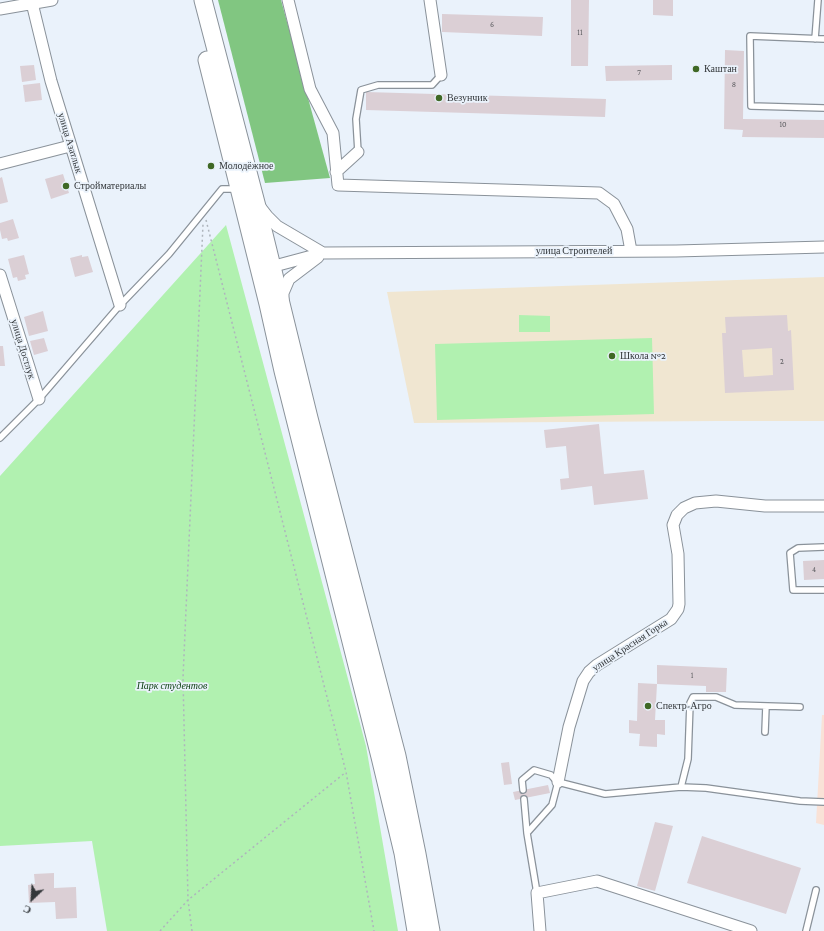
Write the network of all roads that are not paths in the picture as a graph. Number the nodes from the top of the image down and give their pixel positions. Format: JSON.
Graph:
{"nodes":[{"id":1,"x":52,"y":0,"type":"edge"},
{"id":2,"x":192,"y":0,"type":"edge"},
{"id":3,"x":204,"y":0,"type":"edge"},
{"id":4,"x":288,"y":0,"type":"edge"},
{"id":5,"x":430,"y":0,"type":"edge"},
{"id":6,"x":818,"y":0,"type":"edge"},
{"id":7,"x":32,"y":3,"type":"junction"},
{"id":8,"x":0,"y":9,"type":"edge"},
{"id":9,"x":815,"y":38,"type":"junction"},
{"id":10,"x":824,"y":39,"type":"edge"},
{"id":11,"x":441,"y":75,"type":"joint"},
{"id":12,"x":824,"y":108,"type":"edge"},
{"id":13,"x":70,"y":146,"type":"junction"},
{"id":14,"x":358,"y":152,"type":"joint"},
{"id":15,"x":0,"y":164,"type":"edge"},
{"id":16,"x":336,"y":172,"type":"junction"},
{"id":17,"x":240,"y":188,"type":"junction"},
{"id":18,"x":255,"y":199,"type":"junction"},
{"id":19,"x":824,"y":247,"type":"edge"},
{"id":20,"x":631,"y":250,"type":"junction"},
{"id":21,"x":323,"y":253,"type":"junction"},
{"id":22,"x":266,"y":268,"type":"junction"},
{"id":23,"x":0,"y":275,"type":"edge"},
{"id":24,"x":120,"y":305,"type":"junction"},
{"id":25,"x":283,"y":313,"type":"junction"},
{"id":26,"x":39,"y":399,"type":"junction"},
{"id":27,"x":0,"y":438,"type":"edge"},
{"id":28,"x":824,"y":506,"type":"edge"},
{"id":29,"x":824,"y":548,"type":"edge"},
{"id":30,"x":824,"y":590,"type":"edge"},
{"id":31,"x":766,"y":706,"type":"junction"},
{"id":32,"x":800,"y":707,"type":"dead end"},
{"id":33,"x":765,"y":732,"type":"dead end"},
{"id":34,"x":558,"y":782,"type":"junction"},
{"id":35,"x":681,"y":787,"type":"junction"},
{"id":36,"x":523,"y":790,"type":"dead end"},
{"id":37,"x":524,"y":799,"type":"dead end"},
{"id":38,"x":824,"y":802,"type":"edge"},
{"id":39,"x":527,"y":833,"type":"junction"},
{"id":40,"x":816,"y":890,"type":"dead end"},
{"id":41,"x":537,"y":893,"type":"junction"},
{"id":42,"x":429,"y":930,"type":"edge"},
{"id":43,"x":540,"y":931,"type":"edge"},
{"id":44,"x":751,"y":931,"type":"edge"},
{"id":45,"x":806,"y":931,"type":"edge"}],
"edges":[{"from":1,"to":7,"type":"street"},
{"from":2,"to":17,"type":"main road"},
{"from":3,"to":18,"type":"main road"},
{"from":4,"to":16,"type":"street"},
{"from":5,"to":11,"type":"street"},
{"from":6,"to":9,"type":"lane"},
{"from":7,"to":8,"type":"street"},
{"from":7,"to":13,"type":"street","name":"улица Азатлык"},
{"from":9,"to":10,"type":"lane"},
{"from":9,"to":12,"type":"lane"},
{"from":11,"to":14,"type":"lane"},
{"from":13,"to":15,"type":"street"},
{"from":13,"to":24,"type":"street","name":"улица Азатлык"},
{"from":14,"to":16,"type":"street"},
{"from":16,"to":20,"type":"street"},
{"from":17,"to":22,"type":"main road"},
{"from":17,"to":24,"type":"lane"},
{"from":18,"to":21,"type":"street"},
{"from":18,"to":22,"type":"main road"},
{"from":19,"to":20,"type":"street","name":"улица Строителей"},
{"from":20,"to":21,"type":"street","name":"улица Строителей"},
{"from":21,"to":22,"type":"street","name":"улица Строителей"},
{"from":21,"to":25,"type":"street"},
{"from":22,"to":25,"type":"main road"},
{"from":22,"to":42,"type":"main road"},
{"from":23,"to":26,"type":"street","name":"улица Достлук"},
{"from":24,"to":26,"type":"lane"},
{"from":25,"to":42,"type":"main road"},
{"from":26,"to":27,"type":"lane"},
{"from":28,"to":34,"type":"street","name":"улица Красная Горка"},
{"from":29,"to":30,"type":"lane"},
{"from":31,"to":32,"type":"lane"},
{"from":31,"to":33,"type":"lane"},
{"from":31,"to":35,"type":"lane"},
{"from":34,"to":35,"type":"lane"},
{"from":34,"to":36,"type":"lane"},
{"from":34,"to":39,"type":"lane"},
{"from":35,"to":38,"type":"lane"},
{"from":37,"to":39,"type":"lane"},
{"from":39,"to":41,"type":"lane"},
{"from":40,"to":45,"type":"lane"},
{"from":41,"to":43,"type":"street"},
{"from":41,"to":44,"type":"street"}]}
